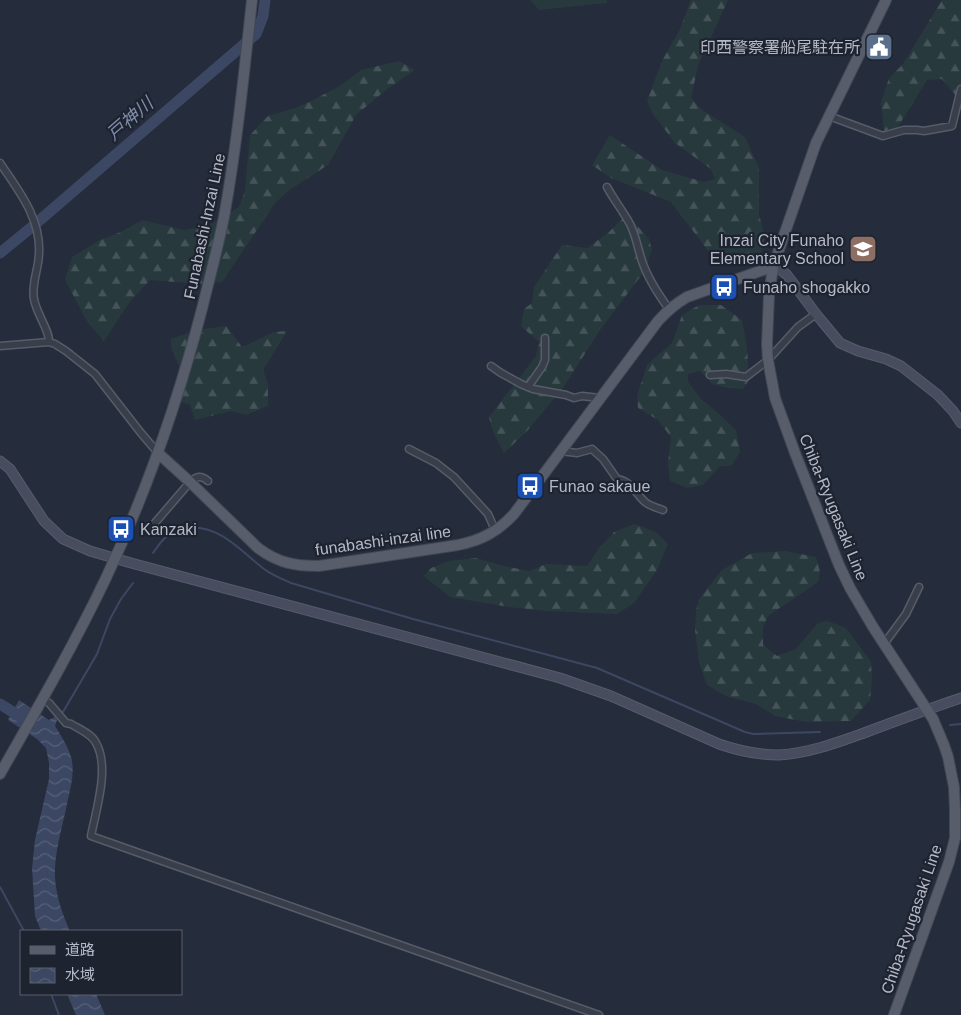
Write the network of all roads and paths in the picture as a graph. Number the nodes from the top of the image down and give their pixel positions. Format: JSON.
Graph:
{"nodes":[{"id":1,"x":252,"y":0,"type":"edge"},
{"id":2,"x":886,"y":0,"type":"edge"},
{"id":3,"x":961,"y":89,"type":"edge"},
{"id":4,"x":829,"y":116,"type":"junction"},
{"id":5,"x":0,"y":163,"type":"edge"},
{"id":6,"x":607,"y":187,"type":"dead end"},
{"id":7,"x":773,"y":267,"type":"junction"},
{"id":8,"x":669,"y":309,"type":"junction"},
{"id":9,"x":816,"y":314,"type":"junction"},
{"id":10,"x":545,"y":338,"type":"dead end"},
{"id":11,"x":49,"y":342,"type":"junction"},
{"id":12,"x":0,"y":346,"type":"edge"},
{"id":13,"x":768,"y":360,"type":"junction"},
{"id":14,"x":491,"y":366,"type":"dead end"},
{"id":15,"x":710,"y":375,"type":"dead end"},
{"id":16,"x":528,"y":387,"type":"junction"},
{"id":17,"x":600,"y":398,"type":"junction"},
{"id":18,"x":961,"y":423,"type":"edge"},
{"id":19,"x":409,"y":449,"type":"dead end"},
{"id":20,"x":561,"y":451,"type":"junction"},
{"id":21,"x":158,"y":453,"type":"junction"},
{"id":22,"x":0,"y":460,"type":"edge"},
{"id":23,"x":208,"y":481,"type":"dead end"},
{"id":24,"x":190,"y":482,"type":"junction"},
{"id":25,"x":663,"y":510,"type":"dead end"},
{"id":26,"x":154,"y":524,"type":"dead end"},
{"id":27,"x":496,"y":530,"type":"junction"},
{"id":28,"x":115,"y":558,"type":"junction"},
{"id":29,"x":919,"y":588,"type":"dead end"},
{"id":30,"x":884,"y":644,"type":"junction"},
{"id":31,"x":961,"y":698,"type":"edge"},
{"id":32,"x":42,"y":700,"type":"junction"},
{"id":33,"x":927,"y":710,"type":"junction"},
{"id":34,"x":0,"y":774,"type":"edge"},
{"id":35,"x":599,"y":1015,"type":"edge"},
{"id":36,"x":894,"y":1015,"type":"edge"}],
"edges":[{"from":1,"to":21,"type":"main road","name":"Funabashi-Inzai Line"},
{"from":2,"to":4,"type":"main road","name":"Chiba-Ryugasaki Line"},
{"from":3,"to":4,"type":"street"},
{"from":4,"to":7,"type":"main road","name":"Chiba-Ryugasaki Line"},
{"from":5,"to":11,"type":"street"},
{"from":6,"to":8,"type":"street"},
{"from":7,"to":8,"type":"main road","name":"funabashi-inzai line"},
{"from":7,"to":9,"type":"street"},
{"from":7,"to":13,"type":"main road","name":"Chiba-Ryugasaki Line"},
{"from":8,"to":17,"type":"main road","name":"funabashi-inzai line"},
{"from":9,"to":13,"type":"street"},
{"from":9,"to":18,"type":"street"},
{"from":10,"to":16,"type":"street"},
{"from":11,"to":12,"type":"street"},
{"from":11,"to":21,"type":"street"},
{"from":13,"to":15,"type":"street"},
{"from":13,"to":30,"type":"main road","name":"Chiba-Ryugasaki Line"},
{"from":14,"to":16,"type":"street"},
{"from":16,"to":17,"type":"street"},
{"from":17,"to":20,"type":"main road","name":"funabashi-inzai line"},
{"from":19,"to":27,"type":"street"},
{"from":20,"to":25,"type":"street"},
{"from":20,"to":27,"type":"main road","name":"funabashi-inzai line"},
{"from":21,"to":24,"type":"main road","name":"funabashi-inzai line"},
{"from":21,"to":28,"type":"main road"},
{"from":22,"to":28,"type":"street"},
{"from":23,"to":24,"type":"street"},
{"from":24,"to":26,"type":"street"},
{"from":24,"to":27,"type":"main road","name":"funabashi-inzai line"},
{"from":28,"to":32,"type":"main road"},
{"from":28,"to":33,"type":"street"},
{"from":29,"to":30,"type":"street"},
{"from":30,"to":33,"type":"main road","name":"Chiba-Ryugasaki Line"},
{"from":31,"to":33,"type":"street"},
{"from":32,"to":34,"type":"main road"},
{"from":32,"to":35,"type":"street"},
{"from":33,"to":36,"type":"main road","name":"Chiba-Ryugasaki Line"}]}
